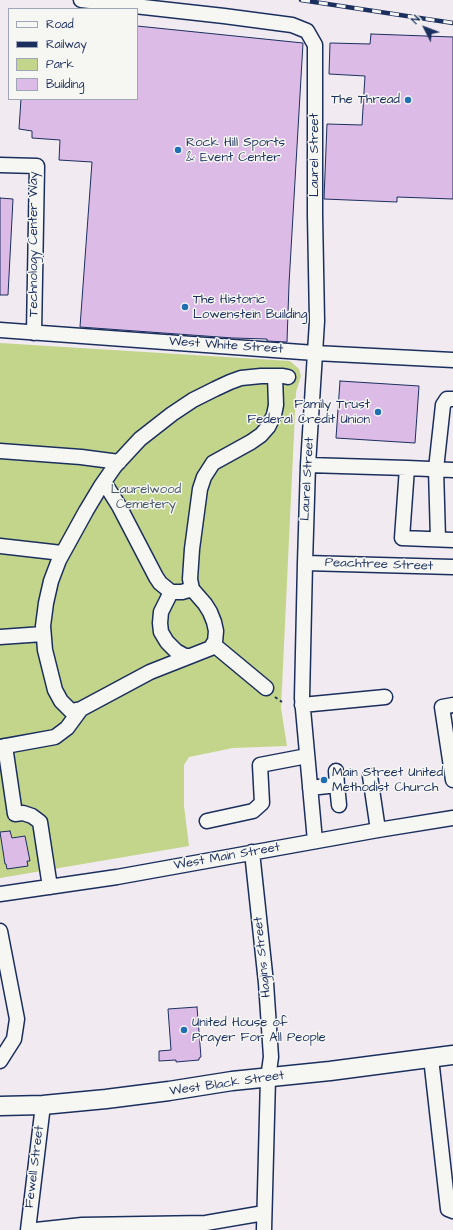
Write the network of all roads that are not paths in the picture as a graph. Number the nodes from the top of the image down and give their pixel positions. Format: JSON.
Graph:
{"nodes":[{"id":1,"x":81,"y":0,"type":"edge"},
{"id":2,"x":0,"y":165,"type":"edge"},
{"id":3,"x":0,"y":330,"type":"edge"},
{"id":4,"x":34,"y":333,"type":"junction"},
{"id":5,"x":315,"y":352,"type":"junction"},
{"id":6,"x":453,"y":360,"type":"edge"},
{"id":7,"x":453,"y":399,"type":"edge"},
{"id":8,"x":0,"y":451,"type":"edge"},
{"id":9,"x":119,"y":462,"type":"junction"},
{"id":10,"x":308,"y":465,"type":"junction"},
{"id":11,"x":407,"y":468,"type":"junction"},
{"id":12,"x":436,"y":469,"type":"junction"},
{"id":13,"x":453,"y":470,"type":"edge"},
{"id":14,"x":104,"y":482,"type":"junction"},
{"id":15,"x":438,"y":539,"type":"junction"},
{"id":16,"x":453,"y":540,"type":"edge"},
{"id":17,"x":0,"y":546,"type":"edge"},
{"id":18,"x":62,"y":553,"type":"junction"},
{"id":19,"x":305,"y":562,"type":"junction"},
{"id":20,"x":453,"y":567,"type":"edge"},
{"id":21,"x":192,"y":589,"type":"junction"},
{"id":22,"x":171,"y":592,"type":"junction"},
{"id":23,"x":43,"y":634,"type":"junction"},
{"id":24,"x":0,"y":637,"type":"edge"},
{"id":25,"x":213,"y":644,"type":"junction"},
{"id":26,"x":191,"y":656,"type":"junction"},
{"id":27,"x":266,"y":688,"type":"dead end"},
{"id":28,"x":385,"y":697,"type":"dead end"},
{"id":29,"x":453,"y":704,"type":"edge"},
{"id":30,"x":302,"y":705,"type":"junction"},
{"id":31,"x":81,"y":709,"type":"junction"},
{"id":32,"x":2,"y":746,"type":"edge"},
{"id":33,"x":307,"y":756,"type":"junction"},
{"id":34,"x":336,"y":771,"type":"dead end"},
{"id":35,"x":370,"y":776,"type":"dead end"},
{"id":36,"x":453,"y":780,"type":"edge"},
{"id":37,"x":337,"y":785,"type":"junction"},
{"id":38,"x":310,"y":788,"type":"junction"},
{"id":39,"x":339,"y":805,"type":"dead end"},
{"id":40,"x":453,"y":818,"type":"edge"},
{"id":41,"x":207,"y":821,"type":"dead end"},
{"id":42,"x":378,"y":830,"type":"junction"},
{"id":43,"x":314,"y":841,"type":"junction"},
{"id":44,"x":252,"y":852,"type":"junction"},
{"id":45,"x":50,"y":887,"type":"junction"},
{"id":46,"x":0,"y":894,"type":"edge"},
{"id":47,"x":0,"y":931,"type":"edge"},
{"id":48,"x":453,"y":1055,"type":"edge"},
{"id":49,"x":432,"y":1058,"type":"junction"},
{"id":50,"x":0,"y":1061,"type":"edge"},
{"id":51,"x":268,"y":1078,"type":"junction"},
{"id":52,"x":42,"y":1105,"type":"junction"},
{"id":53,"x":0,"y":1106,"type":"edge"},
{"id":54,"x":453,"y":1211,"type":"edge"},
{"id":55,"x":264,"y":1213,"type":"junction"},
{"id":56,"x":28,"y":1230,"type":"edge"},
{"id":57,"x":36,"y":1230,"type":"edge"},
{"id":58,"x":264,"y":1230,"type":"edge"}],
"edges":[{"from":1,"to":5,"type":"street","name":"Laurel Street"},
{"from":2,"to":4,"type":"street","name":"Technology Center Way"},
{"from":3,"to":4,"type":"street","name":"West White Street"},
{"from":4,"to":5,"type":"street","name":"West White Street"},
{"from":5,"to":6,"type":"street","name":"West White Street"},
{"from":5,"to":10,"type":"street","name":"Laurel Street"},
{"from":7,"to":12,"type":"street"},
{"from":8,"to":9,"type":"street"},
{"from":9,"to":14,"type":"street"},
{"from":9,"to":21,"type":"street"},
{"from":10,"to":11,"type":"street"},
{"from":10,"to":19,"type":"street","name":"Laurel Street"},
{"from":11,"to":12,"type":"street"},
{"from":11,"to":15,"type":"street"},
{"from":12,"to":13,"type":"street"},
{"from":12,"to":15,"type":"street"},
{"from":14,"to":18,"type":"street"},
{"from":14,"to":22,"type":"street"},
{"from":15,"to":16,"type":"street"},
{"from":17,"to":18,"type":"street"},
{"from":18,"to":23,"type":"street"},
{"from":19,"to":20,"type":"street","name":"Peachtree Street"},
{"from":19,"to":30,"type":"street","name":"Laurel Street"},
{"from":21,"to":22,"type":"street"},
{"from":21,"to":25,"type":"street"},
{"from":22,"to":26,"type":"street"},
{"from":23,"to":24,"type":"street"},
{"from":23,"to":31,"type":"street"},
{"from":25,"to":26,"type":"street"},
{"from":25,"to":27,"type":"street"},
{"from":26,"to":31,"type":"street"},
{"from":28,"to":30,"type":"street"},
{"from":29,"to":36,"type":"street"},
{"from":30,"to":33,"type":"street","name":"Laurel Street"},
{"from":31,"to":32,"type":"street"},
{"from":32,"to":45,"type":"street"},
{"from":33,"to":38,"type":"street","name":"Laurel Street"},
{"from":33,"to":41,"type":"street"},
{"from":34,"to":37,"type":"street"},
{"from":35,"to":42,"type":"street"},
{"from":37,"to":38,"type":"street"},
{"from":37,"to":39,"type":"street"},
{"from":38,"to":43,"type":"street","name":"Laurel Street"},
{"from":40,"to":42,"type":"street","name":"West Main Street"},
{"from":42,"to":43,"type":"street","name":"West Main Street"},
{"from":43,"to":44,"type":"street","name":"West Main Street"},
{"from":44,"to":45,"type":"street","name":"West Main Street"},
{"from":44,"to":51,"type":"street","name":"Hagins Street"},
{"from":45,"to":46,"type":"street","name":"West Main Street"},
{"from":47,"to":50,"type":"street"},
{"from":48,"to":49,"type":"main road","name":"West Black Street"},
{"from":49,"to":51,"type":"main road","name":"West Black Street"},
{"from":49,"to":54,"type":"street"},
{"from":51,"to":52,"type":"main road","name":"West Black Street"},
{"from":51,"to":55,"type":"street","name":"Hagins Street"},
{"from":52,"to":53,"type":"main road","name":"West Black Street"},
{"from":52,"to":56,"type":"street","name":"Fewell Street"},
{"from":55,"to":57,"type":"street"},
{"from":55,"to":58,"type":"street","name":"Hagins Street"}]}
